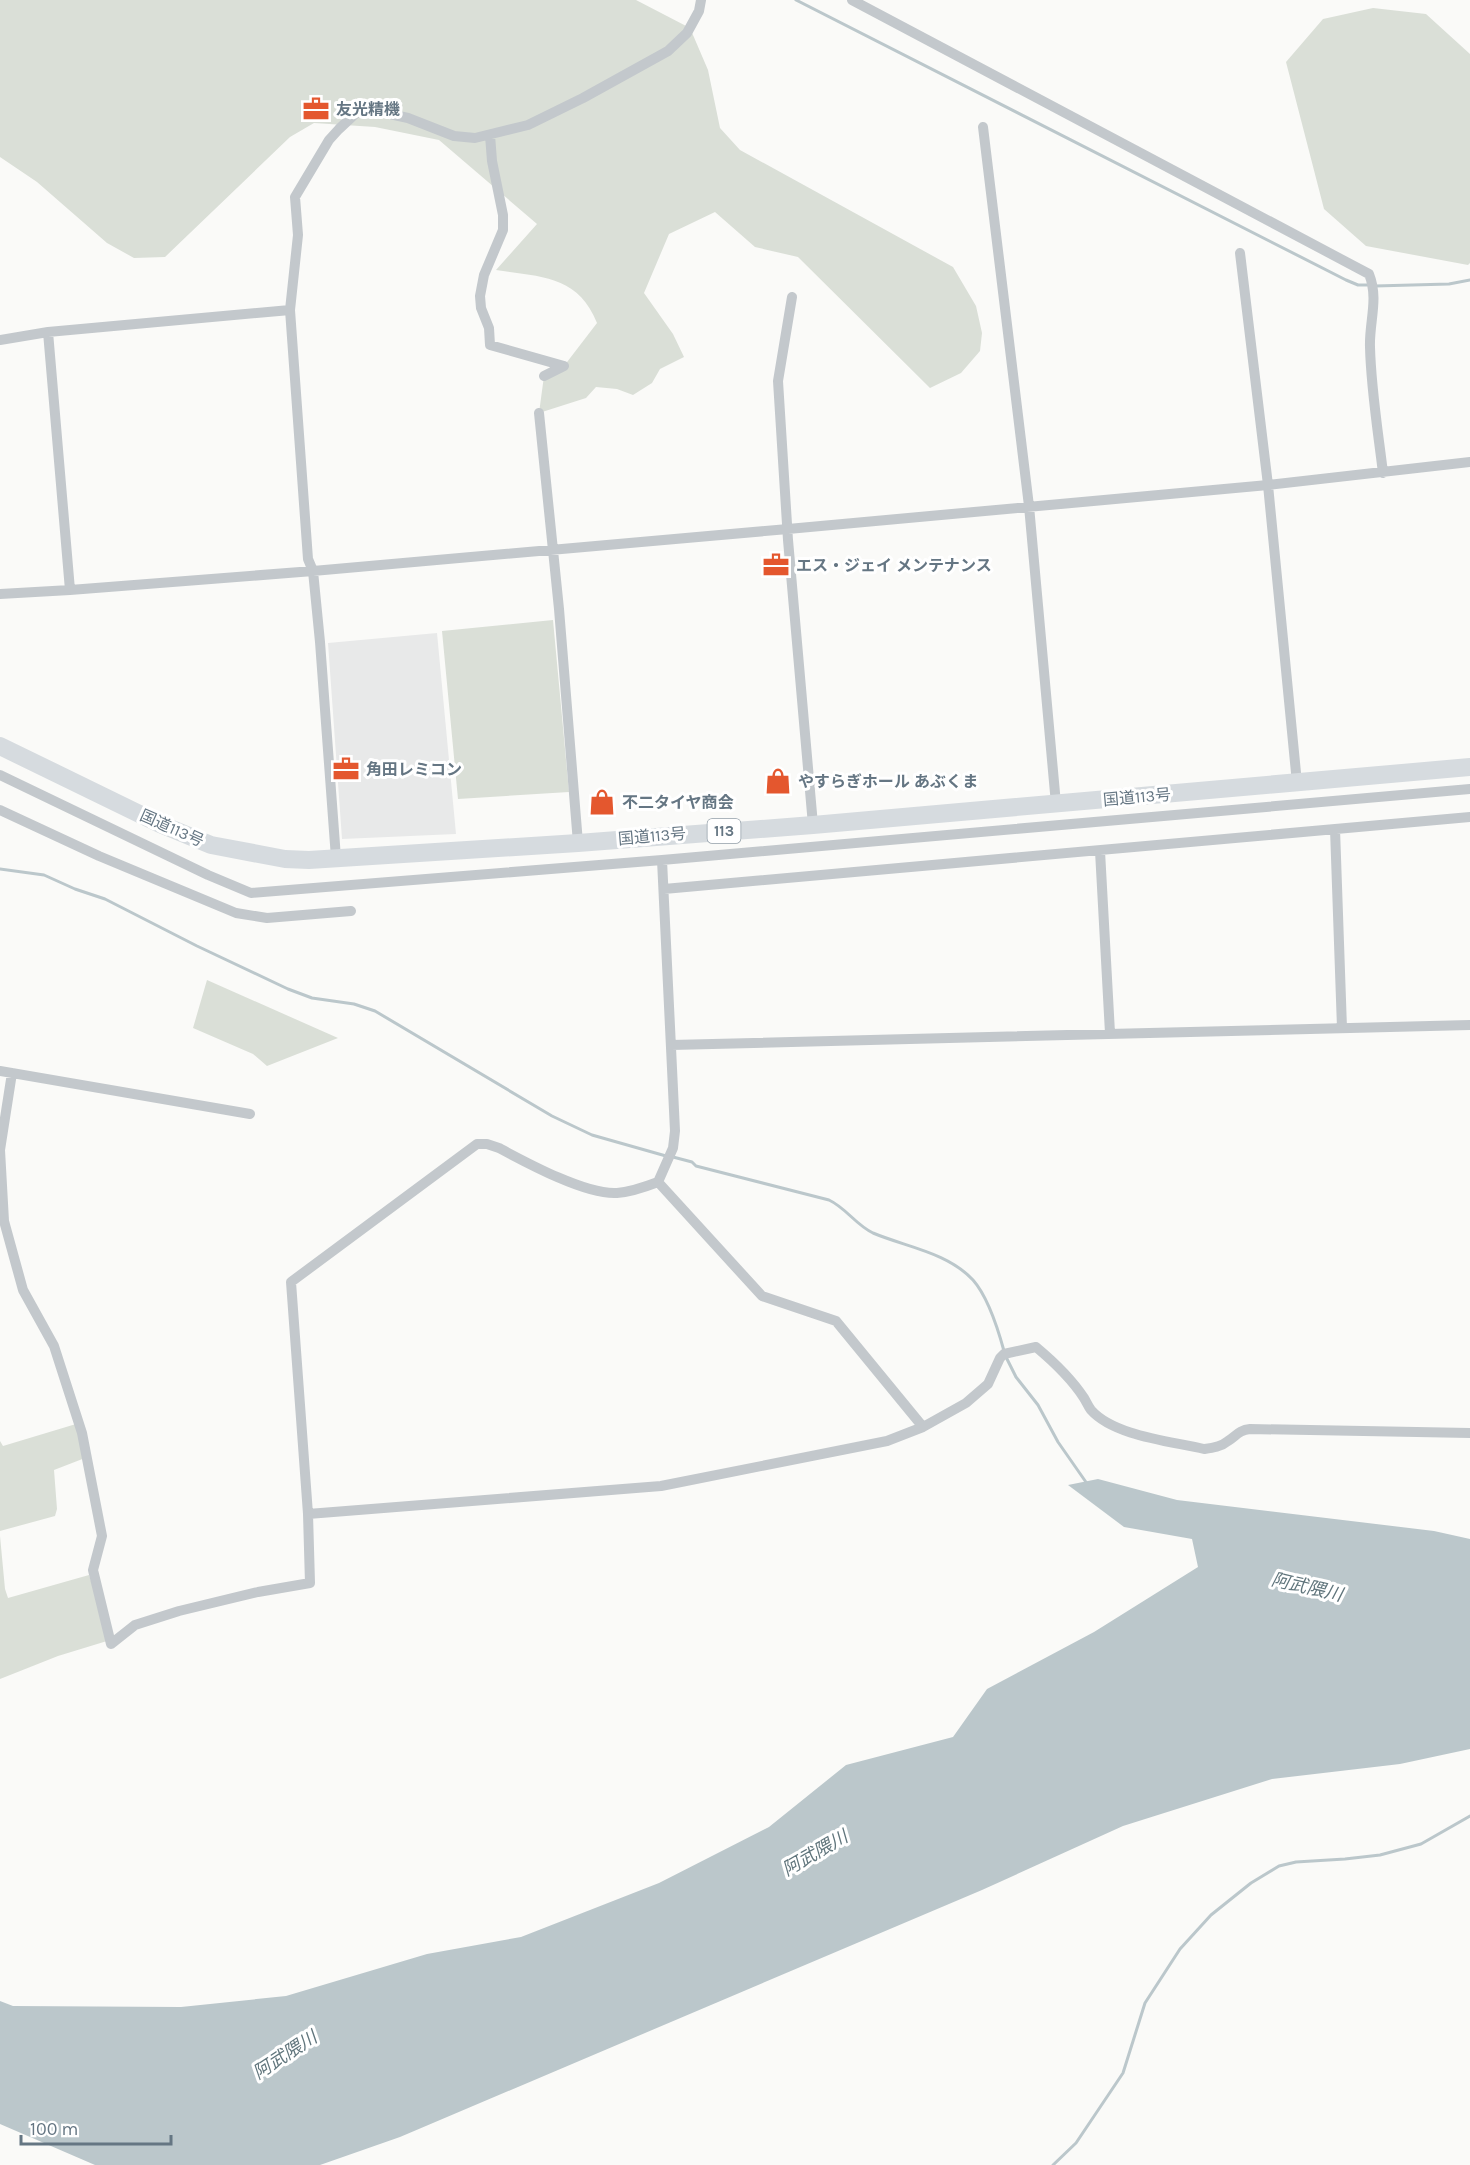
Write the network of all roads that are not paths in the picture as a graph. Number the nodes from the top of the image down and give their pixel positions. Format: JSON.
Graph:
{"nodes":[{"id":1,"x":701,"y":0,"type":"edge"},
{"id":2,"x":852,"y":0,"type":"edge"},
{"id":3,"x":983,"y":126,"type":"dead end"},
{"id":4,"x":490,"y":135,"type":"junction"},
{"id":5,"x":1240,"y":253,"type":"dead end"},
{"id":6,"x":792,"y":297,"type":"dead end"},
{"id":7,"x":290,"y":310,"type":"junction"},
{"id":8,"x":48,"y":332,"type":"junction"},
{"id":9,"x":0,"y":340,"type":"edge"},
{"id":10,"x":544,"y":376,"type":"dead end"},
{"id":11,"x":539,"y":413,"type":"dead end"},
{"id":12,"x":1470,"y":462,"type":"edge"},
{"id":13,"x":1383,"y":473,"type":"junction"},
{"id":14,"x":1268,"y":485,"type":"junction"},
{"id":15,"x":1029,"y":506,"type":"junction"},
{"id":16,"x":788,"y":529,"type":"junction"},
{"id":17,"x":552,"y":551,"type":"junction"},
{"id":18,"x":313,"y":571,"type":"junction"},
{"id":19,"x":70,"y":590,"type":"junction"},
{"id":20,"x":0,"y":594,"type":"edge"},
{"id":21,"x":0,"y":746,"type":"edge"},
{"id":22,"x":1470,"y":767,"type":"edge"},
{"id":23,"x":0,"y":775,"type":"edge"},
{"id":24,"x":1297,"y":783,"type":"junction"},
{"id":25,"x":1470,"y":789,"type":"edge"},
{"id":26,"x":1056,"y":804,"type":"junction"},
{"id":27,"x":0,"y":810,"type":"edge"},
{"id":28,"x":1470,"y":817,"type":"edge"},
{"id":29,"x":813,"y":825,"type":"junction"},
{"id":30,"x":1335,"y":829,"type":"junction"},
{"id":31,"x":578,"y":843,"type":"junction"},
{"id":32,"x":1100,"y":850,"type":"junction"},
{"id":33,"x":336,"y":858,"type":"junction"},
{"id":34,"x":662,"y":860,"type":"junction"},
{"id":35,"x":664,"y":889,"type":"junction"},
{"id":36,"x":351,"y":911,"type":"dead end"},
{"id":37,"x":1470,"y":1025,"type":"edge"},
{"id":38,"x":1342,"y":1028,"type":"junction"},
{"id":39,"x":1110,"y":1033,"type":"junction"},
{"id":40,"x":671,"y":1045,"type":"junction"},
{"id":41,"x":0,"y":1071,"type":"edge"},
{"id":42,"x":12,"y":1073,"type":"junction"},
{"id":43,"x":250,"y":1114,"type":"dead end"},
{"id":44,"x":658,"y":1182,"type":"junction"},
{"id":45,"x":924,"y":1427,"type":"junction"},
{"id":46,"x":1470,"y":1433,"type":"edge"},
{"id":47,"x":308,"y":1514,"type":"junction"}],
"edges":[{"from":1,"to":4,"type":"street"},
{"from":2,"to":13,"type":"street"},
{"from":3,"to":15,"type":"street"},
{"from":4,"to":7,"type":"street"},
{"from":4,"to":10,"type":"street"},
{"from":5,"to":14,"type":"street"},
{"from":6,"to":16,"type":"street"},
{"from":7,"to":8,"type":"street"},
{"from":7,"to":18,"type":"street"},
{"from":8,"to":9,"type":"street"},
{"from":8,"to":19,"type":"street"},
{"from":11,"to":17,"type":"street"},
{"from":12,"to":13,"type":"street"},
{"from":13,"to":14,"type":"street"},
{"from":14,"to":15,"type":"street"},
{"from":14,"to":24,"type":"street"},
{"from":15,"to":16,"type":"street"},
{"from":15,"to":26,"type":"street"},
{"from":16,"to":17,"type":"street"},
{"from":16,"to":29,"type":"street"},
{"from":17,"to":18,"type":"street"},
{"from":17,"to":31,"type":"street"},
{"from":18,"to":19,"type":"street"},
{"from":18,"to":33,"type":"street"},
{"from":19,"to":20,"type":"street"},
{"from":21,"to":33,"type":"highway","name":"国道113号","number":"113"},
{"from":22,"to":24,"type":"highway","name":"国道113号","number":"113"},
{"from":23,"to":34,"type":"street"},
{"from":24,"to":26,"type":"highway","name":"国道113号","number":"113"},
{"from":25,"to":34,"type":"street"},
{"from":26,"to":29,"type":"highway","name":"国道113号","number":"113"},
{"from":27,"to":36,"type":"street"},
{"from":28,"to":30,"type":"street"},
{"from":29,"to":31,"type":"highway","name":"国道113号","number":"113"},
{"from":30,"to":32,"type":"street"},
{"from":30,"to":38,"type":"street"},
{"from":31,"to":33,"type":"highway","name":"国道113号","number":"113"},
{"from":32,"to":35,"type":"street"},
{"from":32,"to":39,"type":"street"},
{"from":34,"to":35,"type":"street"},
{"from":35,"to":40,"type":"street"},
{"from":37,"to":38,"type":"street"},
{"from":38,"to":39,"type":"street"},
{"from":39,"to":40,"type":"street"},
{"from":40,"to":44,"type":"street"},
{"from":41,"to":42,"type":"street"},
{"from":42,"to":43,"type":"street"},
{"from":42,"to":47,"type":"street"},
{"from":44,"to":45,"type":"street"},
{"from":44,"to":47,"type":"street"},
{"from":45,"to":46,"type":"street"},
{"from":45,"to":47,"type":"street"}]}
